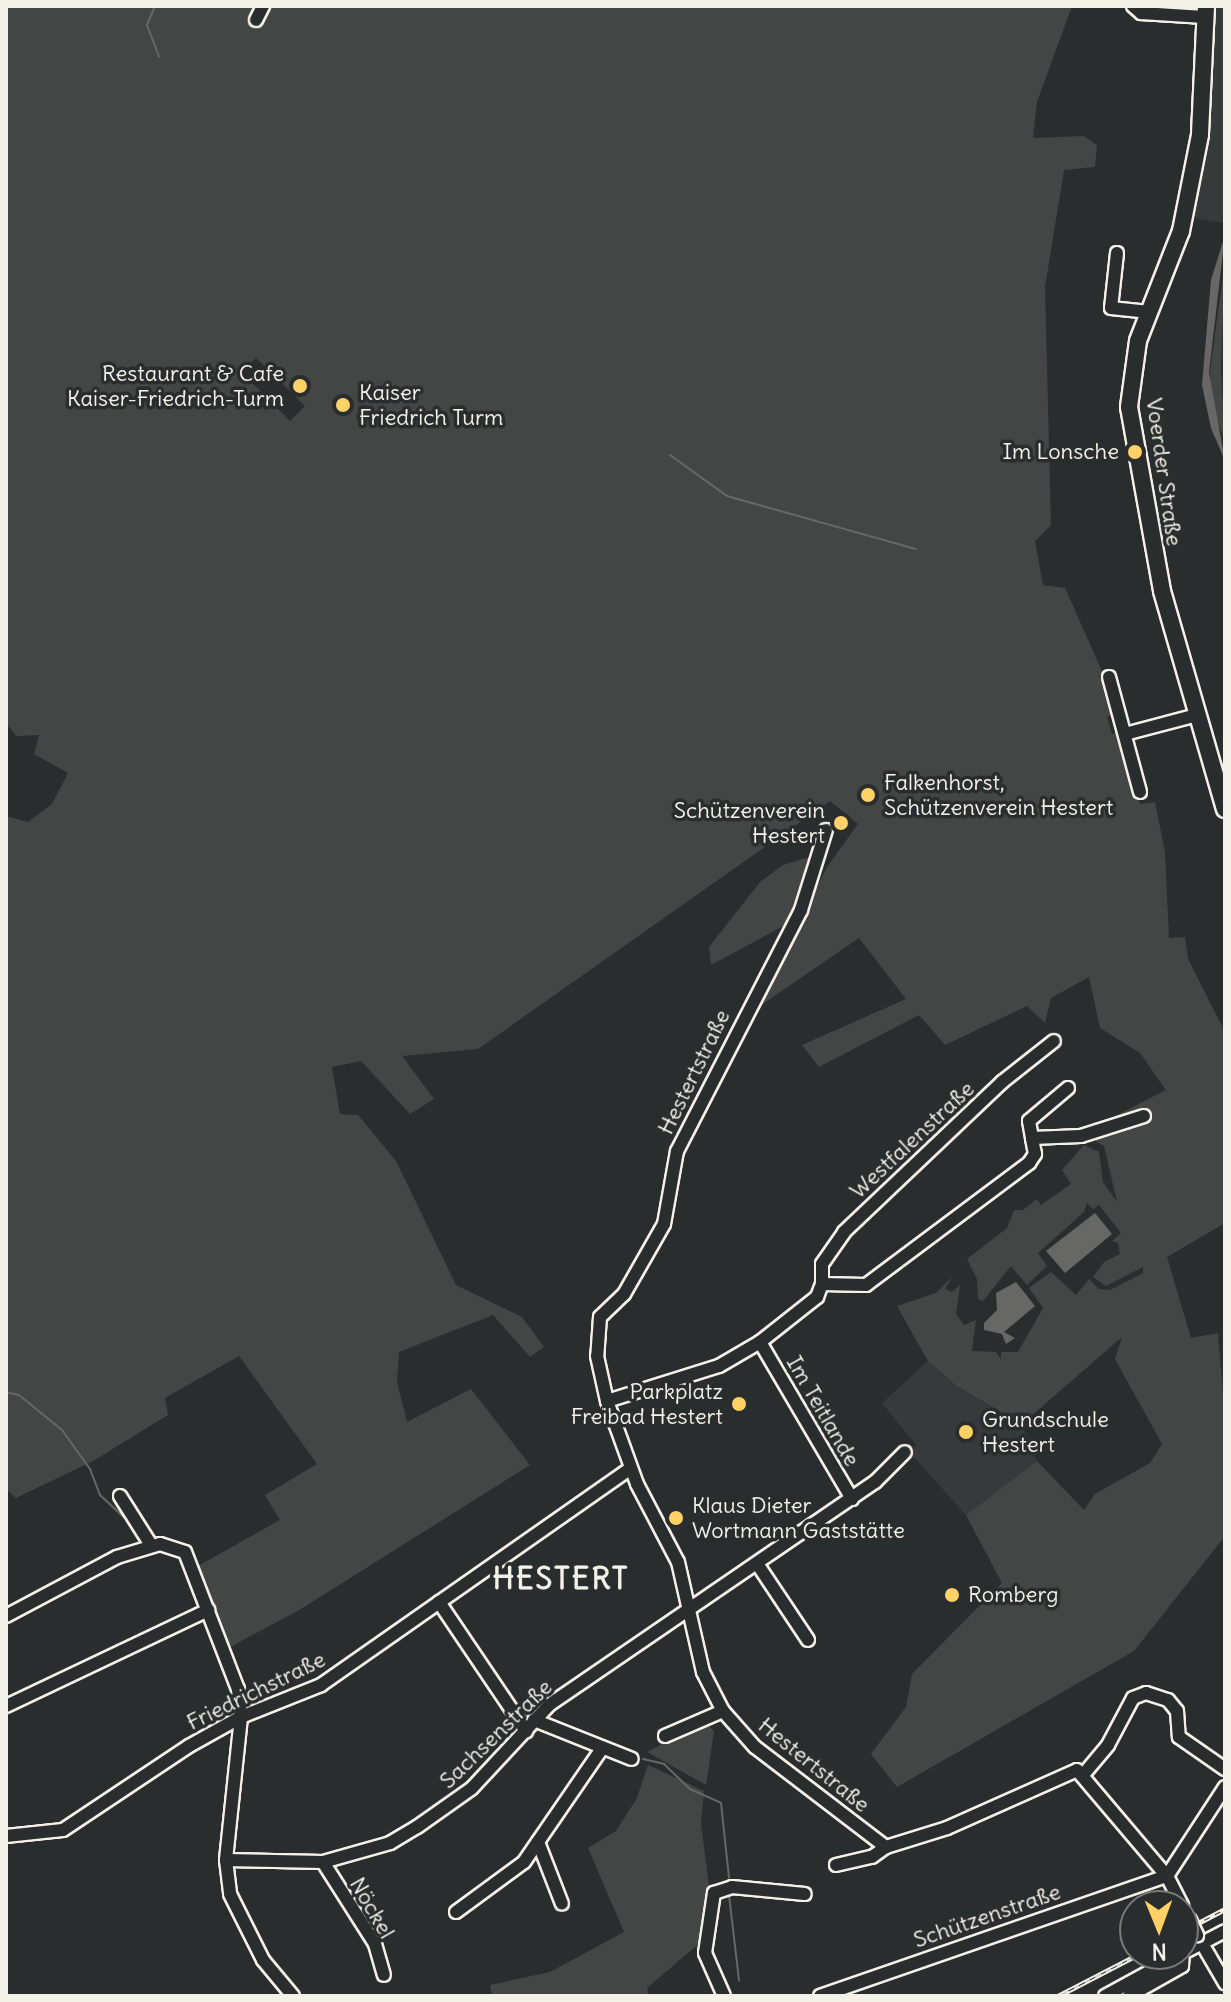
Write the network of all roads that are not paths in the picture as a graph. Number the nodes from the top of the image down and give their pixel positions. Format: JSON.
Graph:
{"nodes":[{"id":1,"x":263,"y":6,"type":"edge"},
{"id":2,"x":1133,"y":6,"type":"edge"},
{"id":3,"x":1205,"y":12,"type":"edge"},
{"id":4,"x":256,"y":20,"type":"dead end"},
{"id":5,"x":1117,"y":253,"type":"dead end"},
{"id":6,"x":1147,"y":312,"type":"junction"},
{"id":7,"x":1109,"y":677,"type":"dead end"},
{"id":8,"x":1197,"y":715,"type":"junction"},
{"id":9,"x":1125,"y":734,"type":"junction"},
{"id":10,"x":1140,"y":792,"type":"dead end"},
{"id":11,"x":1225,"y":806,"type":"edge"},
{"id":12,"x":826,"y":830,"type":"dead end"},
{"id":13,"x":1054,"y":1041,"type":"dead end"},
{"id":14,"x":1068,"y":1088,"type":"dead end"},
{"id":15,"x":1144,"y":1116,"type":"dead end"},
{"id":16,"x":1032,"y":1138,"type":"junction"},
{"id":17,"x":822,"y":1284,"type":"junction"},
{"id":18,"x":760,"y":1342,"type":"junction"},
{"id":19,"x":607,"y":1401,"type":"junction"},
{"id":20,"x":905,"y":1452,"type":"dead end"},
{"id":21,"x":630,"y":1469,"type":"junction"},
{"id":22,"x":120,"y":1496,"type":"dead end"},
{"id":23,"x":852,"y":1499,"type":"junction"},
{"id":24,"x":151,"y":1545,"type":"junction"},
{"id":25,"x":758,"y":1565,"type":"junction"},
{"id":26,"x":439,"y":1602,"type":"junction"},
{"id":27,"x":208,"y":1610,"type":"junction"},
{"id":28,"x":685,"y":1611,"type":"junction"},
{"id":29,"x":6,"y":1616,"type":"edge"},
{"id":30,"x":808,"y":1640,"type":"dead end"},
{"id":31,"x":6,"y":1706,"type":"edge"},
{"id":32,"x":723,"y":1711,"type":"junction"},
{"id":33,"x":241,"y":1717,"type":"junction"},
{"id":34,"x":534,"y":1720,"type":"junction"},
{"id":35,"x":526,"y":1731,"type":"junction"},
{"id":36,"x":665,"y":1736,"type":"dead end"},
{"id":37,"x":601,"y":1750,"type":"junction"},
{"id":38,"x":632,"y":1759,"type":"dead end"},
{"id":39,"x":1225,"y":1769,"type":"edge"},
{"id":40,"x":1083,"y":1775,"type":"junction"},
{"id":41,"x":1225,"y":1787,"type":"edge"},
{"id":42,"x":6,"y":1836,"type":"edge"},
{"id":43,"x":538,"y":1842,"type":"junction"},
{"id":44,"x":886,"y":1847,"type":"junction"},
{"id":45,"x":226,"y":1860,"type":"junction"},
{"id":46,"x":323,"y":1862,"type":"junction"},
{"id":47,"x":836,"y":1865,"type":"dead end"},
{"id":48,"x":1167,"y":1876,"type":"junction"},
{"id":49,"x":1174,"y":1890,"type":"edge"},
{"id":50,"x":805,"y":1894,"type":"dead end"},
{"id":51,"x":562,"y":1904,"type":"dead end"},
{"id":52,"x":456,"y":1912,"type":"dead end"},
{"id":53,"x":1225,"y":1932,"type":"edge"},
{"id":54,"x":1199,"y":1940,"type":"joint"},
{"id":55,"x":1154,"y":1970,"type":"edge"},
{"id":56,"x":1175,"y":1970,"type":"edge"},
{"id":57,"x":384,"y":1975,"type":"dead end"},
{"id":58,"x":1225,"y":1983,"type":"edge"},
{"id":59,"x":1111,"y":1994,"type":"edge"},
{"id":60,"x":293,"y":1996,"type":"edge"},
{"id":61,"x":724,"y":1996,"type":"edge"},
{"id":62,"x":820,"y":1996,"type":"edge"},
{"id":63,"x":1129,"y":1996,"type":"edge"}],
"edges":[{"from":1,"to":4,"type":"street"},
{"from":2,"to":3,"type":"street"},
{"from":3,"to":6,"type":"main road","name":"Voerder Straße"},
{"from":5,"to":6,"type":"street"},
{"from":6,"to":8,"type":"main road","name":"Voerder Straße"},
{"from":7,"to":9,"type":"street"},
{"from":8,"to":9,"type":"street"},
{"from":8,"to":11,"type":"main road","name":"Voerder Straße"},
{"from":9,"to":10,"type":"street"},
{"from":12,"to":19,"type":"street","name":"Hestertstraße"},
{"from":13,"to":17,"type":"street","name":"Westfalenstraße"},
{"from":14,"to":16,"type":"street"},
{"from":15,"to":16,"type":"street"},
{"from":16,"to":17,"type":"street"},
{"from":17,"to":18,"type":"street","name":"Westfalenstraße"},
{"from":18,"to":19,"type":"street","name":"Westfalenstraße"},
{"from":18,"to":23,"type":"street","name":"Im Teitlande"},
{"from":19,"to":21,"type":"street","name":"Hestertstraße"},
{"from":20,"to":23,"type":"street","name":"Sachsenstraße"},
{"from":21,"to":26,"type":"street","name":"Friedrichstraße"},
{"from":21,"to":28,"type":"street","name":"Hestertstraße"},
{"from":22,"to":24,"type":"street"},
{"from":23,"to":25,"type":"street","name":"Sachsenstraße"},
{"from":24,"to":27,"type":"street"},
{"from":24,"to":29,"type":"street"},
{"from":25,"to":28,"type":"street","name":"Sachsenstraße"},
{"from":25,"to":30,"type":"street"},
{"from":26,"to":33,"type":"street","name":"Friedrichstraße"},
{"from":26,"to":35,"type":"street"},
{"from":27,"to":31,"type":"street"},
{"from":27,"to":33,"type":"street"},
{"from":28,"to":32,"type":"street","name":"Hestertstraße"},
{"from":28,"to":34,"type":"street","name":"Sachsenstraße"},
{"from":32,"to":36,"type":"street"},
{"from":32,"to":44,"type":"street","name":"Hestertstraße"},
{"from":33,"to":42,"type":"street","name":"Friedrichstraße"},
{"from":33,"to":45,"type":"street"},
{"from":34,"to":35,"type":"street","name":"Sachsenstraße"},
{"from":34,"to":37,"type":"street"},
{"from":35,"to":46,"type":"street","name":"Sachsenstraße"},
{"from":37,"to":38,"type":"street"},
{"from":37,"to":43,"type":"street"},
{"from":39,"to":40,"type":"street"},
{"from":40,"to":44,"type":"street"},
{"from":40,"to":48,"type":"street"},
{"from":41,"to":48,"type":"street"},
{"from":43,"to":51,"type":"street"},
{"from":43,"to":52,"type":"street"},
{"from":44,"to":47,"type":"street"},
{"from":45,"to":46,"type":"street","name":"Sachsenstraße"},
{"from":45,"to":60,"type":"street"},
{"from":46,"to":57,"type":"street","name":"Nöckel"},
{"from":48,"to":49,"type":"street"},
{"from":48,"to":62,"type":"street","name":"Schützenstraße"},
{"from":50,"to":61,"type":"street"},
{"from":53,"to":54,"type":"street"},
{"from":54,"to":58,"type":"street"},
{"from":55,"to":59,"type":"street"},
{"from":56,"to":63,"type":"street"}]}
